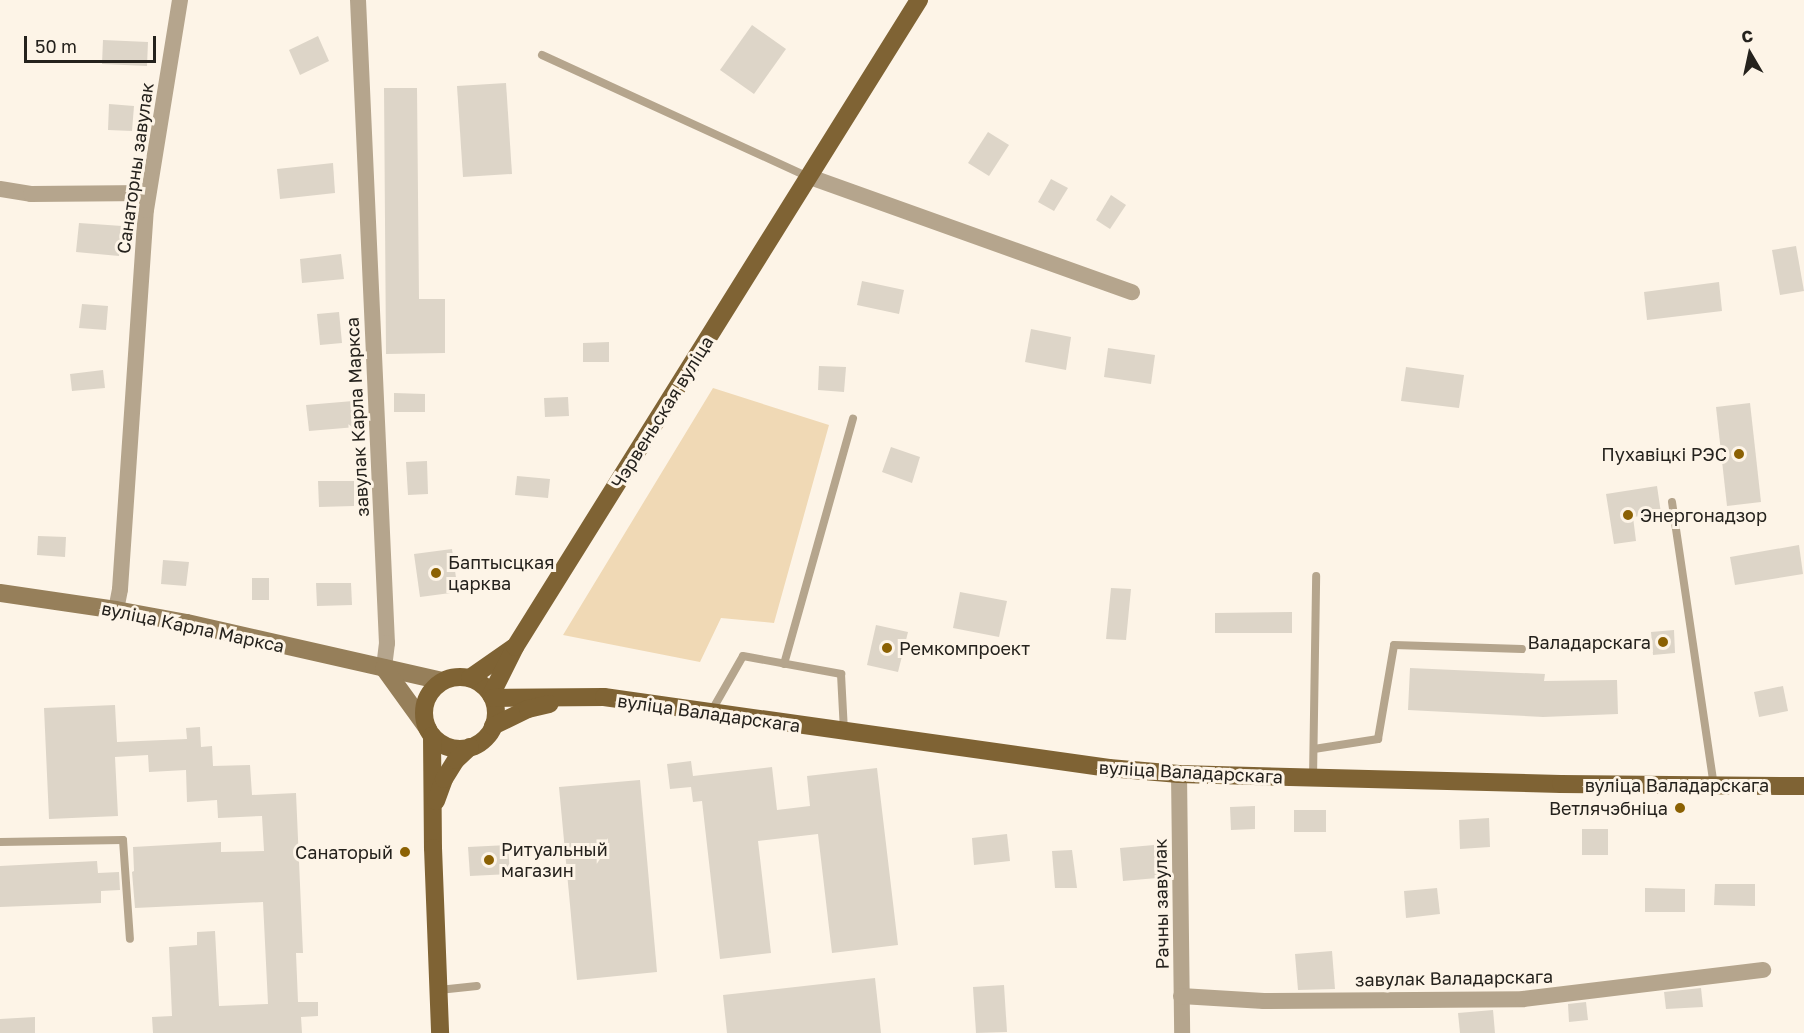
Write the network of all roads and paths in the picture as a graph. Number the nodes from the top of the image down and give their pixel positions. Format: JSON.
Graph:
{"nodes":[{"id":1,"x":180,"y":0,"type":"edge"},
{"id":2,"x":358,"y":0,"type":"edge"},
{"id":3,"x":919,"y":0,"type":"edge"},
{"id":4,"x":542,"y":56,"type":"dead end"},
{"id":5,"x":810,"y":177,"type":"junction"},
{"id":6,"x":0,"y":189,"type":"edge"},
{"id":7,"x":148,"y":193,"type":"junction"},
{"id":8,"x":1132,"y":292,"type":"dead end"},
{"id":9,"x":853,"y":419,"type":"dead end"},
{"id":10,"x":1672,"y":502,"type":"dead end"},
{"id":11,"x":1316,"y":576,"type":"dead end"},
{"id":12,"x":0,"y":593,"type":"edge"},
{"id":13,"x":116,"y":610,"type":"junction"},
{"id":14,"x":514,"y":646,"type":"junction"},
{"id":15,"x":1522,"y":649,"type":"dead end"},
{"id":16,"x":784,"y":664,"type":"junction"},
{"id":17,"x":384,"y":668,"type":"junction"},
{"id":18,"x":470,"y":678,"type":"junction"},
{"id":19,"x":442,"y":681,"type":"junction"},
{"id":20,"x":492,"y":696,"type":"junction"},
{"id":21,"x":583,"y":697,"type":"junction"},
{"id":22,"x":710,"y":714,"type":"junction"},
{"id":23,"x":493,"y":726,"type":"junction"},
{"id":24,"x":844,"y":732,"type":"junction"},
{"id":25,"x":430,"y":733,"type":"junction"},
{"id":26,"x":470,"y":747,"type":"junction"},
{"id":27,"x":1314,"y":749,"type":"junction"},
{"id":28,"x":1179,"y":774,"type":"junction"},
{"id":29,"x":1313,"y":778,"type":"junction"},
{"id":30,"x":1714,"y":785,"type":"junction"},
{"id":31,"x":1804,"y":786,"type":"edge"},
{"id":32,"x":432,"y":812,"type":"junction"},
{"id":33,"x":0,"y":842,"type":"edge"},
{"id":34,"x":130,"y":939,"type":"dead end"},
{"id":35,"x":1763,"y":970,"type":"dead end"},
{"id":36,"x":477,"y":986,"type":"dead end"},
{"id":37,"x":439,"y":990,"type":"junction"},
{"id":38,"x":1181,"y":996,"type":"junction"},
{"id":39,"x":440,"y":1033,"type":"edge"},
{"id":40,"x":1182,"y":1033,"type":"edge"}],
"edges":[{"from":1,"to":7,"type":"street","name":"Санаторны завулак"},
{"from":2,"to":17,"type":"street","name":"завулак Карла Маркса"},
{"from":3,"to":5,"type":"main road","name":"Чэрвеньская вуліца"},
{"from":4,"to":5,"type":"lane"},
{"from":5,"to":8,"type":"street"},
{"from":5,"to":14,"type":"main road","name":"Чэрвеньская вуліца"},
{"from":6,"to":7,"type":"street"},
{"from":7,"to":13,"type":"street","name":"Санаторны завулак"},
{"from":9,"to":16,"type":"lane"},
{"from":10,"to":30,"type":"lane"},
{"from":11,"to":27,"type":"lane"},
{"from":12,"to":13,"type":"street","name":"вуліца Карла Маркса"},
{"from":13,"to":17,"type":"street","name":"вуліца Карла Маркса"},
{"from":14,"to":18,"type":"main road","name":"Чэрвеньская вуліца"},
{"from":14,"to":20,"type":"main road","name":"Чэрвеньская вуліца"},
{"from":15,"to":27,"type":"lane"},
{"from":16,"to":22,"type":"lane"},
{"from":16,"to":24,"type":"lane"},
{"from":17,"to":19,"type":"street","name":"вуліца Карла Маркса"},
{"from":17,"to":25,"type":"street"},
{"from":18,"to":19,"type":"main road"},
{"from":18,"to":20,"type":"main road"},
{"from":19,"to":25,"type":"main road"},
{"from":20,"to":21,"type":"main road","name":"вуліца Валадарскага"},
{"from":20,"to":23,"type":"main road"},
{"from":21,"to":22,"type":"main road","name":"вуліца Валадарскага"},
{"from":21,"to":23,"type":"main road","name":"вуліца Валадарскага"},
{"from":22,"to":24,"type":"main road","name":"вуліца Валадарскага"},
{"from":23,"to":26,"type":"main road"},
{"from":24,"to":28,"type":"main road","name":"вуліца Валадарскага"},
{"from":25,"to":26,"type":"main road"},
{"from":25,"to":32,"type":"main road"},
{"from":26,"to":32,"type":"main road"},
{"from":27,"to":29,"type":"lane"},
{"from":28,"to":29,"type":"main road","name":"вуліца Валадарскага"},
{"from":28,"to":38,"type":"street","name":"Рачны завулак"},
{"from":29,"to":30,"type":"main road","name":"вуліца Валадарскага"},
{"from":30,"to":31,"type":"main road","name":"вуліца Валадарскага"},
{"from":32,"to":37,"type":"main road"},
{"from":33,"to":34,"type":"lane"},
{"from":35,"to":38,"type":"street","name":"завулак Валадарскага"},
{"from":36,"to":37,"type":"lane"},
{"from":37,"to":39,"type":"main road"},
{"from":38,"to":40,"type":"street","name":"Рачны завулак"}]}
